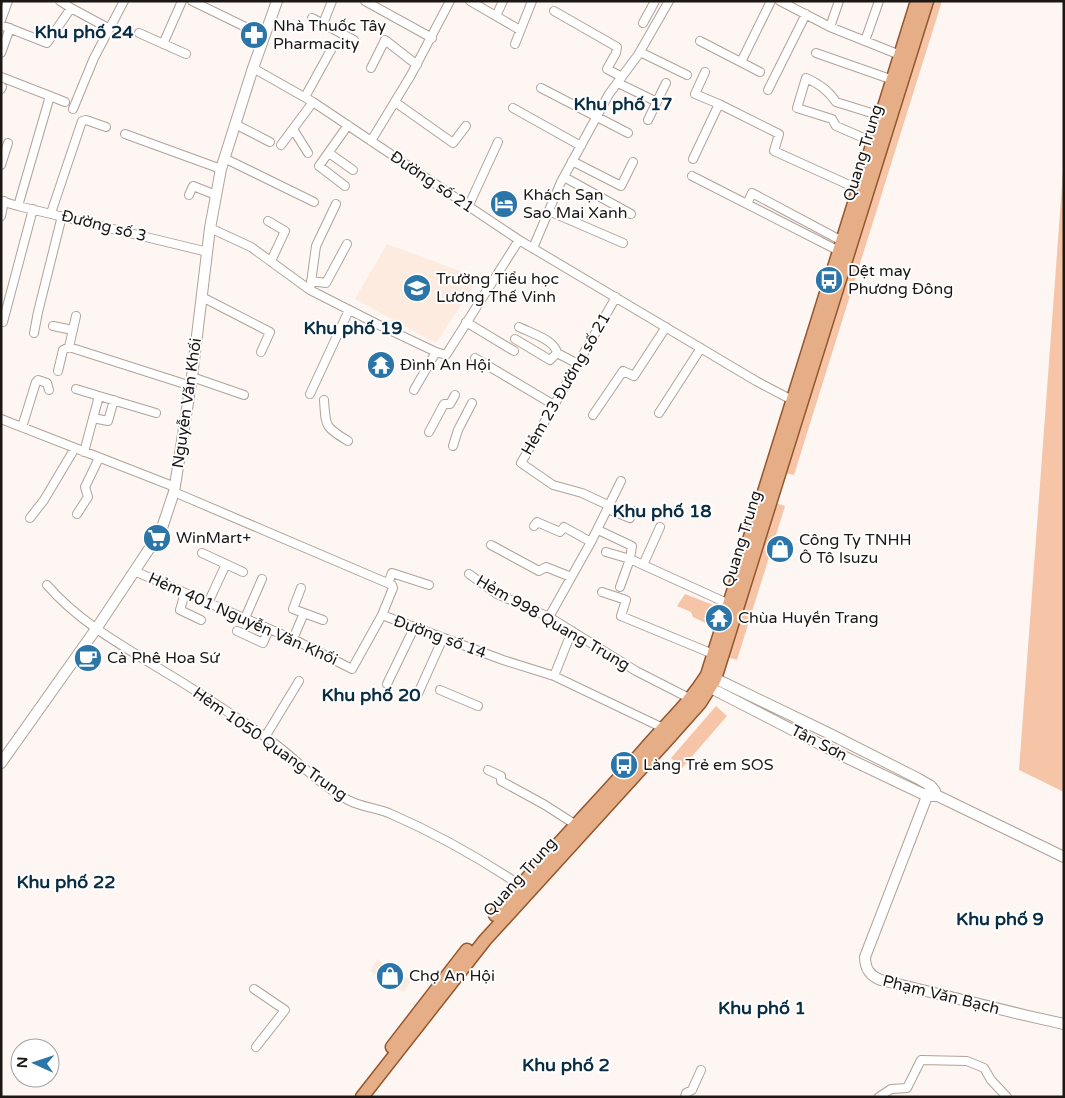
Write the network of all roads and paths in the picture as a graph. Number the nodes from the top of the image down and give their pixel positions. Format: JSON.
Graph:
{"nodes":[{"id":1,"x":60,"y":1,"type":"edge"},
{"id":2,"x":124,"y":1,"type":"edge"},
{"id":3,"x":182,"y":1,"type":"edge"},
{"id":4,"x":277,"y":1,"type":"edge"},
{"id":5,"x":332,"y":1,"type":"edge"},
{"id":6,"x":365,"y":1,"type":"edge"},
{"id":7,"x":450,"y":1,"type":"edge"},
{"id":8,"x":470,"y":1,"type":"edge"},
{"id":9,"x":503,"y":1,"type":"edge"},
{"id":10,"x":532,"y":1,"type":"edge"},
{"id":11,"x":655,"y":1,"type":"edge"},
{"id":12,"x":669,"y":1,"type":"edge"},
{"id":13,"x":771,"y":1,"type":"edge"},
{"id":14,"x":780,"y":1,"type":"edge"},
{"id":15,"x":839,"y":1,"type":"edge"},
{"id":16,"x":879,"y":1,"type":"edge"},
{"id":17,"x":917,"y":1,"type":"edge"},
{"id":18,"x":927,"y":1,"type":"edge"},
{"id":19,"x":197,"y":2,"type":"edge"},
{"id":20,"x":5,"y":3,"type":"edge"},
{"id":21,"x":71,"y":8,"type":"junction"},
{"id":22,"x":554,"y":11,"type":"dead end"},
{"id":23,"x":806,"y":14,"type":"junction"},
{"id":24,"x":496,"y":16,"type":"junction"},
{"id":25,"x":312,"y":18,"type":"dead end"},
{"id":26,"x":1,"y":20,"type":"edge"},
{"id":27,"x":642,"y":23,"type":"dead end"},
{"id":28,"x":323,"y":24,"type":"junction"},
{"id":29,"x":1,"y":25,"type":"edge"},
{"id":30,"x":830,"y":27,"type":"junction"},
{"id":31,"x":10,"y":28,"type":"junction"},
{"id":32,"x":108,"y":28,"type":"junction"},
{"id":33,"x":520,"y":30,"type":"junction"},
{"id":34,"x":139,"y":33,"type":"dead end"},
{"id":35,"x":264,"y":36,"type":"junction"},
{"id":36,"x":432,"y":38,"type":"junction"},
{"id":37,"x":354,"y":40,"type":"dead end"},
{"id":38,"x":700,"y":41,"type":"dead end"},
{"id":39,"x":865,"y":41,"type":"junction"},
{"id":40,"x":163,"y":44,"type":"junction"},
{"id":41,"x":515,"y":44,"type":"dead end"},
{"id":42,"x":332,"y":48,"type":"dead end"},
{"id":43,"x":640,"y":52,"type":"junction"},
{"id":44,"x":1,"y":53,"type":"edge"},
{"id":45,"x":186,"y":54,"type":"dead end"},
{"id":46,"x":816,"y":54,"type":"dead end"},
{"id":47,"x":900,"y":55,"type":"junction"},
{"id":48,"x":742,"y":62,"type":"junction"},
{"id":49,"x":417,"y":65,"type":"junction"},
{"id":50,"x":253,"y":68,"type":"junction"},
{"id":51,"x":371,"y":68,"type":"dead end"},
{"id":52,"x":705,"y":72,"type":"dead end"},
{"id":53,"x":760,"y":72,"type":"dead end"},
{"id":54,"x":687,"y":75,"type":"dead end"},
{"id":55,"x":1,"y":77,"type":"edge"},
{"id":56,"x":620,"y":80,"type":"junction"},
{"id":57,"x":892,"y":80,"type":"junction"},
{"id":58,"x":666,"y":83,"type":"dead end"},
{"id":59,"x":541,"y":88,"type":"dead end"},
{"id":60,"x":768,"y":90,"type":"dead end"},
{"id":61,"x":50,"y":96,"type":"junction"},
{"id":62,"x":305,"y":97,"type":"junction"},
{"id":63,"x":65,"y":102,"type":"dead end"},
{"id":64,"x":313,"y":102,"type":"junction"},
{"id":65,"x":395,"y":102,"type":"junction"},
{"id":66,"x":657,"y":102,"type":"junction"},
{"id":67,"x":719,"y":104,"type":"junction"},
{"id":68,"x":512,"y":108,"type":"dead end"},
{"id":69,"x":73,"y":109,"type":"dead end"},
{"id":70,"x":881,"y":116,"type":"junction"},
{"id":71,"x":596,"y":117,"type":"junction"},
{"id":72,"x":648,"y":120,"type":"dead end"},
{"id":73,"x":235,"y":124,"type":"junction"},
{"id":74,"x":348,"y":125,"type":"junction"},
{"id":75,"x":466,"y":126,"type":"dead end"},
{"id":76,"x":106,"y":127,"type":"dead end"},
{"id":77,"x":293,"y":129,"type":"junction"},
{"id":78,"x":628,"y":132,"type":"dead end"},
{"id":79,"x":125,"y":134,"type":"dead end"},
{"id":80,"x":371,"y":141,"type":"junction"},
{"id":81,"x":270,"y":142,"type":"dead end"},
{"id":82,"x":498,"y":142,"type":"dead end"},
{"id":83,"x":873,"y":142,"type":"junction"},
{"id":84,"x":8,"y":143,"type":"dead end"},
{"id":85,"x":281,"y":144,"type":"dead end"},
{"id":86,"x":581,"y":146,"type":"junction"},
{"id":87,"x":329,"y":153,"type":"junction"},
{"id":88,"x":308,"y":154,"type":"dead end"},
{"id":89,"x":224,"y":158,"type":"junction"},
{"id":90,"x":693,"y":159,"type":"dead end"},
{"id":91,"x":572,"y":161,"type":"junction"},
{"id":92,"x":634,"y":162,"type":"dead end"},
{"id":93,"x":1,"y":165,"type":"edge"},
{"id":94,"x":221,"y":169,"type":"junction"},
{"id":95,"x":353,"y":170,"type":"dead end"},
{"id":96,"x":692,"y":176,"type":"dead end"},
{"id":97,"x":564,"y":177,"type":"junction"},
{"id":98,"x":344,"y":186,"type":"dead end"},
{"id":99,"x":858,"y":190,"type":"junction"},
{"id":100,"x":189,"y":195,"type":"dead end"},
{"id":101,"x":216,"y":196,"type":"junction"},
{"id":102,"x":3,"y":201,"type":"edge"},
{"id":103,"x":314,"y":202,"type":"dead end"},
{"id":104,"x":336,"y":204,"type":"dead end"},
{"id":105,"x":746,"y":204,"type":"junction"},
{"id":106,"x":18,"y":206,"type":"junction"},
{"id":107,"x":468,"y":207,"type":"junction"},
{"id":108,"x":33,"y":208,"type":"junction"},
{"id":109,"x":549,"y":211,"type":"junction"},
{"id":110,"x":51,"y":213,"type":"junction"},
{"id":111,"x":631,"y":214,"type":"dead end"},
{"id":112,"x":1,"y":216,"type":"edge"},
{"id":113,"x":62,"y":216,"type":"junction"},
{"id":114,"x":268,"y":221,"type":"dead end"},
{"id":115,"x":210,"y":228,"type":"junction"},
{"id":116,"x":519,"y":240,"type":"junction"},
{"id":117,"x":623,"y":243,"type":"dead end"},
{"id":118,"x":347,"y":244,"type":"dead end"},
{"id":119,"x":841,"y":246,"type":"junction"},
{"id":120,"x":534,"y":248,"type":"junction"},
{"id":121,"x":208,"y":252,"type":"junction"},
{"id":122,"x":271,"y":261,"type":"junction"},
{"id":123,"x":311,"y":281,"type":"junction"},
{"id":124,"x":310,"y":290,"type":"junction"},
{"id":125,"x":202,"y":297,"type":"junction"},
{"id":126,"x":616,"y":297,"type":"junction"},
{"id":127,"x":349,"y":310,"type":"junction"},
{"id":128,"x":76,"y":316,"type":"dead end"},
{"id":129,"x":3,"y":322,"type":"dead end"},
{"id":130,"x":466,"y":322,"type":"junction"},
{"id":131,"x":53,"y":326,"type":"dead end"},
{"id":132,"x":519,"y":327,"type":"dead end"},
{"id":133,"x":666,"y":327,"type":"junction"},
{"id":134,"x":73,"y":330,"type":"junction"},
{"id":135,"x":34,"y":333,"type":"dead end"},
{"id":136,"x":516,"y":339,"type":"dead end"},
{"id":137,"x":69,"y":347,"type":"junction"},
{"id":138,"x":701,"y":348,"type":"junction"},
{"id":139,"x":514,"y":351,"type":"dead end"},
{"id":140,"x":261,"y":352,"type":"dead end"},
{"id":141,"x":436,"y":352,"type":"junction"},
{"id":142,"x":557,"y":353,"type":"junction"},
{"id":143,"x":475,"y":358,"type":"dead end"},
{"id":144,"x":578,"y":364,"type":"junction"},
{"id":145,"x":58,"y":371,"type":"dead end"},
{"id":146,"x":192,"y":382,"type":"junction"},
{"id":147,"x":76,"y":389,"type":"dead end"},
{"id":148,"x":50,"y":390,"type":"dead end"},
{"id":149,"x":414,"y":390,"type":"dead end"},
{"id":150,"x":310,"y":394,"type":"dead end"},
{"id":151,"x":244,"y":395,"type":"dead end"},
{"id":152,"x":455,"y":395,"type":"dead end"},
{"id":153,"x":100,"y":396,"type":"junction"},
{"id":154,"x":114,"y":400,"type":"junction"},
{"id":155,"x":324,"y":400,"type":"dead end"},
{"id":156,"x":472,"y":403,"type":"dead end"},
{"id":157,"x":797,"y":403,"type":"junction"},
{"id":158,"x":554,"y":405,"type":"junction"},
{"id":159,"x":156,"y":413,"type":"dead end"},
{"id":160,"x":659,"y":413,"type":"dead end"},
{"id":161,"x":593,"y":415,"type":"dead end"},
{"id":162,"x":93,"y":418,"type":"junction"},
{"id":163,"x":1,"y":419,"type":"edge"},
{"id":164,"x":22,"y":427,"type":"junction"},
{"id":165,"x":430,"y":432,"type":"dead end"},
{"id":166,"x":348,"y":441,"type":"dead end"},
{"id":167,"x":453,"y":446,"type":"dead end"},
{"id":168,"x":75,"y":448,"type":"junction"},
{"id":169,"x":84,"y":452,"type":"junction"},
{"id":170,"x":99,"y":458,"type":"junction"},
{"id":171,"x":621,"y":481,"type":"dead end"},
{"id":172,"x":771,"y":485,"type":"junction"},
{"id":173,"x":174,"y":489,"type":"junction"},
{"id":174,"x":609,"y":507,"type":"junction"},
{"id":175,"x":634,"y":511,"type":"dead end"},
{"id":176,"x":77,"y":514,"type":"dead end"},
{"id":177,"x":30,"y":518,"type":"dead end"},
{"id":178,"x":534,"y":526,"type":"dead end"},
{"id":179,"x":660,"y":527,"type":"dead end"},
{"id":180,"x":598,"y":530,"type":"junction"},
{"id":181,"x":591,"y":542,"type":"junction"},
{"id":182,"x":491,"y":545,"type":"dead end"},
{"id":183,"x":606,"y":552,"type":"dead end"},
{"id":184,"x":202,"y":553,"type":"dead end"},
{"id":185,"x":630,"y":560,"type":"junction"},
{"id":186,"x":226,"y":564,"type":"junction"},
{"id":187,"x":643,"y":565,"type":"junction"},
{"id":188,"x":134,"y":571,"type":"junction"},
{"id":189,"x":243,"y":572,"type":"dead end"},
{"id":190,"x":469,"y":574,"type":"dead end"},
{"id":191,"x":571,"y":577,"type":"junction"},
{"id":192,"x":262,"y":579,"type":"dead end"},
{"id":193,"x":388,"y":583,"type":"junction"},
{"id":194,"x":47,"y":585,"type":"dead end"},
{"id":195,"x":429,"y":585,"type":"dead end"},
{"id":196,"x":620,"y":587,"type":"dead end"},
{"id":197,"x":301,"y":588,"type":"dead end"},
{"id":198,"x":602,"y":592,"type":"dead end"},
{"id":199,"x":185,"y":593,"type":"junction"},
{"id":200,"x":208,"y":603,"type":"junction"},
{"id":201,"x":729,"y":604,"type":"junction"},
{"id":202,"x":304,"y":613,"type":"junction"},
{"id":203,"x":382,"y":615,"type":"junction"},
{"id":204,"x":549,"y":617,"type":"junction"},
{"id":205,"x":245,"y":618,"type":"junction"},
{"id":206,"x":201,"y":620,"type":"dead end"},
{"id":207,"x":323,"y":620,"type":"dead end"},
{"id":208,"x":414,"y":628,"type":"junction"},
{"id":209,"x":96,"y":629,"type":"junction"},
{"id":210,"x":269,"y":629,"type":"junction"},
{"id":211,"x":237,"y":631,"type":"dead end"},
{"id":212,"x":572,"y":631,"type":"junction"},
{"id":213,"x":444,"y":638,"type":"junction"},
{"id":214,"x":293,"y":639,"type":"junction"},
{"id":215,"x":713,"y":654,"type":"junction"},
{"id":216,"x":554,"y":676,"type":"junction"},
{"id":217,"x":299,"y":681,"type":"dead end"},
{"id":218,"x":708,"y":681,"type":"junction"},
{"id":219,"x":387,"y":684,"type":"dead end"},
{"id":220,"x":440,"y":690,"type":"dead end"},
{"id":221,"x":416,"y":698,"type":"dead end"},
{"id":222,"x":691,"y":699,"type":"junction"},
{"id":223,"x":478,"y":706,"type":"dead end"},
{"id":224,"x":663,"y":728,"type":"junction"},
{"id":225,"x":265,"y":737,"type":"junction"},
{"id":226,"x":1,"y":763,"type":"edge"},
{"id":227,"x":488,"y":770,"type":"dead end"},
{"id":228,"x":932,"y":793,"type":"junction"},
{"id":229,"x":576,"y":825,"type":"junction"},
{"id":230,"x":1064,"y":857,"type":"edge"},
{"id":231,"x":525,"y":888,"type":"junction"},
{"id":232,"x":500,"y":916,"type":"junction"},
{"id":233,"x":254,"y":989,"type":"dead end"},
{"id":234,"x":1064,"y":1024,"type":"edge"},
{"id":235,"x":256,"y":1046,"type":"dead end"},
{"id":236,"x":701,"y":1070,"type":"dead end"},
{"id":237,"x":907,"y":1088,"type":"junction"},
{"id":238,"x":354,"y":1097,"type":"edge"},
{"id":239,"x":362,"y":1097,"type":"edge"},
{"id":240,"x":685,"y":1097,"type":"edge"},
{"id":241,"x":879,"y":1097,"type":"edge"},
{"id":242,"x":909,"y":1097,"type":"edge"},
{"id":243,"x":1007,"y":1097,"type":"edge"}],
"edges":[{"from":1,"to":21,"type":"street"},
{"from":2,"to":32,"type":"street"},
{"from":3,"to":40,"type":"street"},
{"from":4,"to":35,"type":"street","name":"Nguyễn Văn Khối"},
{"from":5,"to":28,"type":"street"},
{"from":6,"to":36,"type":"street"},
{"from":7,"to":36,"type":"street"},
{"from":8,"to":24,"type":"street"},
{"from":9,"to":24,"type":"street"},
{"from":10,"to":33,"type":"street"},
{"from":11,"to":27,"type":"street"},
{"from":12,"to":43,"type":"street"},
{"from":13,"to":48,"type":"street"},
{"from":14,"to":23,"type":"street"},
{"from":15,"to":30,"type":"street"},
{"from":16,"to":39,"type":"street"},
{"from":17,"to":47,"type":"main road","name":"Quang Trung"},
{"from":18,"to":157,"type":"main road","name":"Quang Trung"},
{"from":19,"to":35,"type":"street"},
{"from":20,"to":26,"type":"street"},
{"from":21,"to":31,"type":"street"},
{"from":21,"to":32,"type":"street"},
{"from":22,"to":56,"type":"street"},
{"from":23,"to":30,"type":"street"},
{"from":23,"to":60,"type":"street"},
{"from":24,"to":33,"type":"street"},
{"from":25,"to":28,"type":"street"},
{"from":28,"to":37,"type":"street"},
{"from":29,"to":31,"type":"street"},
{"from":30,"to":39,"type":"street"},
{"from":31,"to":44,"type":"street"},
{"from":32,"to":69,"type":"street"},
{"from":33,"to":41,"type":"street"},
{"from":34,"to":40,"type":"street"},
{"from":35,"to":50,"type":"street","name":"Nguyễn Văn Khối"},
{"from":36,"to":49,"type":"street"},
{"from":38,"to":48,"type":"street"},
{"from":39,"to":47,"type":"street"},
{"from":40,"to":45,"type":"street"},
{"from":42,"to":62,"type":"street"},
{"from":43,"to":54,"type":"street"},
{"from":43,"to":56,"type":"street"},
{"from":46,"to":57,"type":"street"},
{"from":47,"to":57,"type":"main road","name":"Quang Trung"},
{"from":48,"to":53,"type":"street"},
{"from":49,"to":51,"type":"street"},
{"from":49,"to":65,"type":"street"},
{"from":50,"to":62,"type":"street","name":"Đường số 21"},
{"from":50,"to":73,"type":"street","name":"Nguyễn Văn Khối"},
{"from":52,"to":67,"type":"street"},
{"from":55,"to":61,"type":"street"},
{"from":56,"to":66,"type":"street"},
{"from":56,"to":71,"type":"street"},
{"from":57,"to":70,"type":"main road","name":"Quang Trung"},
{"from":58,"to":66,"type":"street"},
{"from":59,"to":71,"type":"street"},
{"from":61,"to":63,"type":"street"},
{"from":61,"to":106,"type":"street"},
{"from":62,"to":64,"type":"street","name":"Đường số 21"},
{"from":64,"to":74,"type":"street","name":"Đường số 21"},
{"from":64,"to":77,"type":"street"},
{"from":65,"to":75,"type":"street"},
{"from":65,"to":80,"type":"street"},
{"from":66,"to":72,"type":"street"},
{"from":67,"to":90,"type":"street"},
{"from":67,"to":99,"type":"street"},
{"from":68,"to":86,"type":"street"},
{"from":70,"to":83,"type":"main road","name":"Quang Trung"},
{"from":70,"to":83,"type":"street"},
{"from":71,"to":78,"type":"street"},
{"from":71,"to":86,"type":"street"},
{"from":73,"to":81,"type":"street"},
{"from":73,"to":89,"type":"street","name":"Nguyễn Văn Khối"},
{"from":74,"to":80,"type":"street","name":"Đường số 21"},
{"from":74,"to":87,"type":"street"},
{"from":76,"to":110,"type":"street"},
{"from":77,"to":85,"type":"street"},
{"from":77,"to":88,"type":"street"},
{"from":79,"to":94,"type":"street"},
{"from":80,"to":107,"type":"street","name":"Đường số 21"},
{"from":82,"to":107,"type":"street"},
{"from":83,"to":99,"type":"main road","name":"Quang Trung"},
{"from":84,"to":93,"type":"street"},
{"from":86,"to":91,"type":"street"},
{"from":87,"to":95,"type":"street"},
{"from":87,"to":98,"type":"street"},
{"from":89,"to":94,"type":"street","name":"Nguyễn Văn Khối"},
{"from":89,"to":103,"type":"street"},
{"from":91,"to":92,"type":"street"},
{"from":91,"to":97,"type":"street"},
{"from":94,"to":101,"type":"street","name":"Nguyễn Văn Khối"},
{"from":96,"to":105,"type":"street"},
{"from":97,"to":109,"type":"street"},
{"from":97,"to":111,"type":"street"},
{"from":99,"to":119,"type":"main road","name":"Quang Trung"},
{"from":100,"to":101,"type":"street"},
{"from":101,"to":115,"type":"street","name":"Nguyễn Văn Khối"},
{"from":102,"to":106,"type":"street","name":"Đường số 3"},
{"from":102,"to":112,"type":"street"},
{"from":104,"to":123,"type":"street"},
{"from":105,"to":119,"type":"street"},
{"from":105,"to":119,"type":"street"},
{"from":106,"to":108,"type":"street","name":"Đường số 3"},
{"from":107,"to":116,"type":"street","name":"Đường số 21"},
{"from":108,"to":110,"type":"street","name":"Đường số 3"},
{"from":108,"to":129,"type":"street"},
{"from":109,"to":117,"type":"street"},
{"from":109,"to":120,"type":"street"},
{"from":110,"to":113,"type":"street","name":"Đường số 3"},
{"from":113,"to":121,"type":"street","name":"Đường số 3"},
{"from":113,"to":135,"type":"street"},
{"from":114,"to":122,"type":"street"},
{"from":115,"to":121,"type":"street","name":"Nguyễn Văn Khối"},
{"from":115,"to":122,"type":"street"},
{"from":116,"to":120,"type":"street","name":"Đường số 21"},
{"from":116,"to":130,"type":"street"},
{"from":118,"to":123,"type":"street"},
{"from":119,"to":157,"type":"main road","name":"Quang Trung"},
{"from":120,"to":126,"type":"street","name":"Đường số 21"},
{"from":121,"to":125,"type":"street","name":"Nguyễn Văn Khối"},
{"from":122,"to":124,"type":"street"},
{"from":123,"to":124,"type":"street"},
{"from":124,"to":127,"type":"street"},
{"from":125,"to":140,"type":"street"},
{"from":125,"to":146,"type":"street","name":"Nguyễn Văn Khối"},
{"from":126,"to":133,"type":"street","name":"Đường số 21"},
{"from":126,"to":144,"type":"street","name":"Hẻm 23 Đường số 21"},
{"from":127,"to":141,"type":"street"},
{"from":127,"to":150,"type":"street"},
{"from":128,"to":134,"type":"street"},
{"from":130,"to":139,"type":"street"},
{"from":130,"to":141,"type":"street"},
{"from":131,"to":134,"type":"street"},
{"from":132,"to":142,"type":"street"},
{"from":133,"to":138,"type":"street","name":"Đường số 21"},
{"from":133,"to":161,"type":"street"},
{"from":134,"to":137,"type":"street"},
{"from":136,"to":142,"type":"street"},
{"from":137,"to":145,"type":"street"},
{"from":137,"to":146,"type":"street"},
{"from":138,"to":157,"type":"street","name":"Đường số 21"},
{"from":138,"to":160,"type":"street"},
{"from":141,"to":149,"type":"street"},
{"from":142,"to":144,"type":"street"},
{"from":143,"to":158,"type":"street"},
{"from":144,"to":158,"type":"street","name":"Hẻm 23 Đường số 21"},
{"from":146,"to":151,"type":"street"},
{"from":146,"to":173,"type":"street","name":"Nguyễn Văn Khối"},
{"from":147,"to":153,"type":"street"},
{"from":148,"to":164,"type":"street"},
{"from":152,"to":165,"type":"street"},
{"from":153,"to":154,"type":"street"},
{"from":153,"to":162,"type":"street"},
{"from":154,"to":159,"type":"street"},
{"from":154,"to":162,"type":"street"},
{"from":155,"to":166,"type":"street"},
{"from":156,"to":167,"type":"street"},
{"from":157,"to":172,"type":"main road","name":"Quang Trung"},
{"from":158,"to":174,"type":"street","name":"Hẻm 23 Đường số 21"},
{"from":162,"to":169,"type":"street"},
{"from":163,"to":164,"type":"street"},
{"from":164,"to":168,"type":"street"},
{"from":168,"to":169,"type":"street"},
{"from":168,"to":177,"type":"street"},
{"from":169,"to":170,"type":"street"},
{"from":170,"to":173,"type":"street"},
{"from":170,"to":176,"type":"street"},
{"from":171,"to":174,"type":"street"},
{"from":172,"to":201,"type":"main road","name":"Quang Trung"},
{"from":172,"to":218,"type":"main road","name":"Quang Trung"},
{"from":173,"to":188,"type":"street","name":"Nguyễn Văn Khối"},
{"from":173,"to":193,"type":"street"},
{"from":174,"to":175,"type":"street"},
{"from":174,"to":180,"type":"street"},
{"from":178,"to":181,"type":"street"},
{"from":179,"to":187,"type":"street"},
{"from":180,"to":181,"type":"street"},
{"from":180,"to":185,"type":"street"},
{"from":181,"to":191,"type":"street"},
{"from":182,"to":191,"type":"street"},
{"from":183,"to":185,"type":"street"},
{"from":184,"to":186,"type":"street"},
{"from":185,"to":187,"type":"street"},
{"from":185,"to":196,"type":"street"},
{"from":186,"to":189,"type":"street"},
{"from":186,"to":200,"type":"street"},
{"from":187,"to":201,"type":"street"},
{"from":188,"to":199,"type":"street","name":"Hẻm 401 Nguyễn Văn Khối"},
{"from":188,"to":209,"type":"street","name":"Nguyễn Văn Khối"},
{"from":190,"to":204,"type":"street","name":"Hẻm 998 Quang Trung"},
{"from":191,"to":204,"type":"street"},
{"from":192,"to":205,"type":"street"},
{"from":193,"to":195,"type":"street"},
{"from":193,"to":203,"type":"street","name":"Đường số 14"},
{"from":194,"to":209,"type":"street","name":"Hẻm 1050 Quang Trung"},
{"from":197,"to":202,"type":"street"},
{"from":198,"to":215,"type":"street"},
{"from":199,"to":200,"type":"street","name":"Hẻm 401 Nguyễn Văn Khối"},
{"from":199,"to":206,"type":"street"},
{"from":200,"to":205,"type":"street","name":"Hẻm 401 Nguyễn Văn Khối"},
{"from":201,"to":215,"type":"main road","name":"Quang Trung"},
{"from":202,"to":207,"type":"street"},
{"from":202,"to":214,"type":"street"},
{"from":203,"to":208,"type":"street","name":"Đường số 14"},
{"from":203,"to":214,"type":"street","name":"Hẻm 401 Nguyễn Văn Khối"},
{"from":204,"to":212,"type":"street","name":"Hẻm 998 Quang Trung"},
{"from":205,"to":210,"type":"street","name":"Hẻm 401 Nguyễn Văn Khối"},
{"from":208,"to":213,"type":"street","name":"Đường số 14"},
{"from":208,"to":219,"type":"street"},
{"from":209,"to":225,"type":"street","name":"Hẻm 1050 Quang Trung"},
{"from":209,"to":226,"type":"street","name":"Nguyễn Văn Khối"},
{"from":210,"to":211,"type":"street"},
{"from":210,"to":214,"type":"street","name":"Hẻm 401 Nguyễn Văn Khối"},
{"from":212,"to":216,"type":"street"},
{"from":212,"to":222,"type":"street","name":"Hẻm 998 Quang Trung"},
{"from":213,"to":216,"type":"street","name":"Đường số 14"},
{"from":213,"to":221,"type":"street"},
{"from":215,"to":218,"type":"main road","name":"Quang Trung"},
{"from":216,"to":224,"type":"street","name":"Đường số 14"},
{"from":217,"to":225,"type":"street"},
{"from":218,"to":222,"type":"main road","name":"Quang Trung"},
{"from":218,"to":228,"type":"street","name":"Tân Sơn"},
{"from":218,"to":231,"type":"main road","name":"Quang Trung"},
{"from":220,"to":223,"type":"street"},
{"from":222,"to":224,"type":"main road","name":"Quang Trung"},
{"from":224,"to":229,"type":"main road","name":"Quang Trung"},
{"from":225,"to":231,"type":"street","name":"Hẻm 1050 Quang Trung"},
{"from":227,"to":229,"type":"street"},
{"from":228,"to":230,"type":"street","name":"Tân Sơn"},
{"from":228,"to":234,"type":"street","name":"Phạm Văn Bạch"},
{"from":229,"to":231,"type":"main road","name":"Quang Trung"},
{"from":231,"to":232,"type":"main road","name":"Quang Trung"},
{"from":232,"to":238,"type":"main road","name":"Quang Trung"},
{"from":232,"to":239,"type":"main road","name":"Quang Trung"},
{"from":233,"to":235,"type":"street"},
{"from":236,"to":240,"type":"street"},
{"from":237,"to":241,"type":"street"},
{"from":237,"to":242,"type":"street"},
{"from":237,"to":243,"type":"street"}]}
